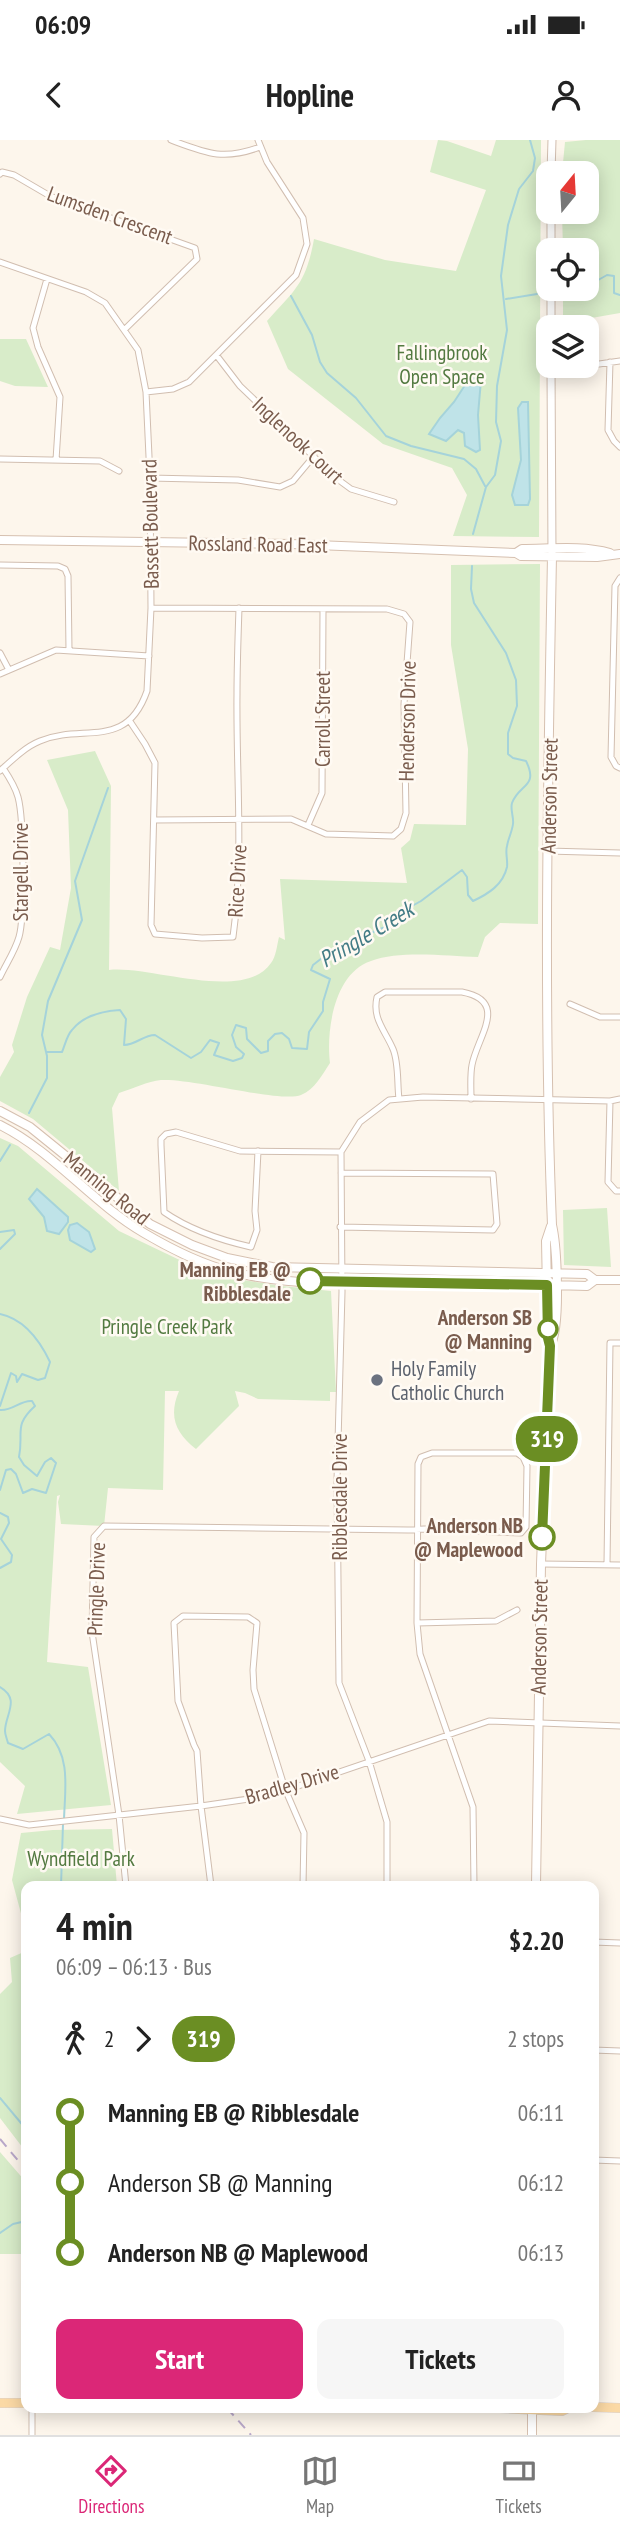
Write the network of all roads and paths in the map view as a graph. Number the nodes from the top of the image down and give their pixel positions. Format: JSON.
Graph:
{"nodes":[{"id":1,"x":171,"y":140,"type":"edge"},
{"id":2,"x":552,"y":140,"type":"edge"},
{"id":3,"x":259,"y":143,"type":"edge"},
{"id":4,"x":551,"y":161,"type":"edge"},
{"id":5,"x":0,"y":174,"type":"edge"},
{"id":6,"x":0,"y":262,"type":"edge"},
{"id":7,"x":47,"y":279,"type":"junction"},
{"id":8,"x":125,"y":328,"type":"junction"},
{"id":9,"x":217,"y":356,"type":"junction"},
{"id":10,"x":620,"y":361,"type":"edge"},
{"id":11,"x":610,"y":362,"type":"junction"},
{"id":12,"x":599,"y":363,"type":"edge"},
{"id":13,"x":551,"y":378,"type":"edge"},
{"id":14,"x":146,"y":392,"type":"junction"},
{"id":15,"x":620,"y":447,"type":"edge"},
{"id":16,"x":314,"y":456,"type":"junction"},
{"id":17,"x":0,"y":459,"type":"edge"},
{"id":18,"x":56,"y":460,"type":"junction"},
{"id":19,"x":119,"y":471,"type":"dead end"},
{"id":20,"x":150,"y":478,"type":"junction"},
{"id":21,"x":394,"y":502,"type":"dead end"},
{"id":22,"x":0,"y":540,"type":"edge"},
{"id":23,"x":151,"y":542,"type":"junction"},
{"id":24,"x":552,"y":553,"type":"junction"},
{"id":25,"x":616,"y":554,"type":"edge"},
{"id":26,"x":0,"y":565,"type":"edge"},
{"id":27,"x":620,"y":578,"type":"edge"},
{"id":28,"x":151,"y":608,"type":"junction"},
{"id":29,"x":239,"y":608,"type":"junction"},
{"id":30,"x":323,"y":610,"type":"junction"},
{"id":31,"x":69,"y":650,"type":"junction"},
{"id":32,"x":0,"y":653,"type":"edge"},
{"id":33,"x":149,"y":656,"type":"junction"},
{"id":34,"x":9,"y":670,"type":"junction"},
{"id":35,"x":0,"y":674,"type":"edge"},
{"id":36,"x":129,"y":720,"type":"junction"},
{"id":37,"x":620,"y":768,"type":"edge"},
{"id":38,"x":2,"y":770,"type":"edge"},
{"id":39,"x":239,"y":819,"type":"junction"},
{"id":40,"x":154,"y":820,"type":"junction"},
{"id":41,"x":308,"y":825,"type":"junction"},
{"id":42,"x":548,"y":851,"type":"junction"},
{"id":43,"x":620,"y":853,"type":"edge"},
{"id":44,"x":2,"y":965,"type":"edge"},
{"id":45,"x":0,"y":977,"type":"edge"},
{"id":46,"x":570,"y":1004,"type":"dead end"},
{"id":47,"x":620,"y":1017,"type":"edge"},
{"id":48,"x":399,"y":1099,"type":"junction"},
{"id":49,"x":471,"y":1099,"type":"junction"},
{"id":50,"x":620,"y":1099,"type":"edge"},
{"id":51,"x":548,"y":1100,"type":"junction"},
{"id":52,"x":610,"y":1101,"type":"junction"},
{"id":53,"x":0,"y":1111,"type":"edge"},
{"id":54,"x":0,"y":1125,"type":"edge"},
{"id":55,"x":258,"y":1152,"type":"junction"},
{"id":56,"x":341,"y":1152,"type":"junction"},
{"id":57,"x":341,"y":1173,"type":"junction"},
{"id":58,"x":620,"y":1191,"type":"edge"},
{"id":59,"x":340,"y":1227,"type":"junction"},
{"id":60,"x":341,"y":1270,"type":"junction"},
{"id":61,"x":551,"y":1273,"type":"junction"},
{"id":62,"x":595,"y":1280,"type":"junction"},
{"id":63,"x":620,"y":1280,"type":"edge"},
{"id":64,"x":341,"y":1282,"type":"junction"},
{"id":65,"x":551,"y":1285,"type":"junction"},
{"id":66,"x":620,"y":1343,"type":"edge"},
{"id":67,"x":610,"y":1422,"type":"junction"},
{"id":68,"x":620,"y":1422,"type":"edge"},
{"id":69,"x":339,"y":1529,"type":"junction"},
{"id":70,"x":417,"y":1530,"type":"junction"},
{"id":71,"x":541,"y":1564,"type":"junction"},
{"id":72,"x":607,"y":1564,"type":"junction"},
{"id":73,"x":620,"y":1564,"type":"edge"},
{"id":74,"x":517,"y":1610,"type":"dead end"},
{"id":75,"x":417,"y":1623,"type":"junction"},
{"id":76,"x":537,"y":1725,"type":"junction"},
{"id":77,"x":620,"y":1726,"type":"edge"},
{"id":78,"x":448,"y":1734,"type":"junction"},
{"id":79,"x":369,"y":1761,"type":"junction"},
{"id":80,"x":285,"y":1789,"type":"junction"},
{"id":81,"x":201,"y":1806,"type":"junction"},
{"id":82,"x":119,"y":1815,"type":"junction"},
{"id":83,"x":0,"y":1819,"type":"edge"},
{"id":84,"x":126,"y":1881,"type":"edge"},
{"id":85,"x":210,"y":1881,"type":"edge"},
{"id":86,"x":303,"y":1881,"type":"edge"},
{"id":87,"x":387,"y":1881,"type":"edge"},
{"id":88,"x":474,"y":1881,"type":"edge"},
{"id":89,"x":536,"y":1881,"type":"edge"},
{"id":90,"x":599,"y":1942,"type":"edge"},
{"id":91,"x":620,"y":1943,"type":"edge"},
{"id":92,"x":599,"y":2050,"type":"edge"},
{"id":93,"x":620,"y":2051,"type":"edge"},
{"id":94,"x":599,"y":2160,"type":"edge"},
{"id":95,"x":620,"y":2161,"type":"edge"},
{"id":96,"x":0,"y":2403,"type":"edge"},
{"id":97,"x":21,"y":2403,"type":"edge"},
{"id":98,"x":599,"y":2407,"type":"edge"},
{"id":99,"x":620,"y":2407,"type":"edge"},
{"id":100,"x":32,"y":2413,"type":"edge"},
{"id":101,"x":532,"y":2413,"type":"edge"},
{"id":102,"x":32,"y":2435,"type":"edge"},
{"id":103,"x":531,"y":2435,"type":"edge"}],
"edges":[{"from":1,"to":3,"type":"street"},
{"from":2,"to":4,"type":"street"},
{"from":3,"to":9,"type":"street"},
{"from":5,"to":8,"type":"street","name":"Lumsden Crescent"},
{"from":6,"to":7,"type":"street","name":"Bassett Boulevard"},
{"from":7,"to":8,"type":"street","name":"Bassett Boulevard"},
{"from":7,"to":18,"type":"street"},
{"from":8,"to":14,"type":"street","name":"Bassett Boulevard"},
{"from":9,"to":14,"type":"street"},
{"from":9,"to":16,"type":"street","name":"Inglenook Court"},
{"from":10,"to":11,"type":"street"},
{"from":11,"to":12,"type":"street"},
{"from":11,"to":15,"type":"street"},
{"from":13,"to":24,"type":"street","name":"Anderson Street"},
{"from":14,"to":20,"type":"street","name":"Bassett Boulevard"},
{"from":16,"to":20,"type":"street"},
{"from":16,"to":21,"type":"street","name":"Inglenook Court"},
{"from":17,"to":18,"type":"street"},
{"from":18,"to":19,"type":"street"},
{"from":20,"to":23,"type":"street","name":"Bassett Boulevard"},
{"from":22,"to":23,"type":"main road","name":"Rossland Road East"},
{"from":23,"to":24,"type":"main road","name":"Rossland Road East"},
{"from":23,"to":28,"type":"street","name":"Bassett Boulevard"},
{"from":24,"to":25,"type":"main road","name":"Rossland Road East"},
{"from":24,"to":42,"type":"main road","name":"Anderson Street"},
{"from":26,"to":31,"type":"street"},
{"from":27,"to":37,"type":"street"},
{"from":28,"to":29,"type":"street","name":"Henderson Drive"},
{"from":28,"to":33,"type":"street","name":"Bassett Boulevard"},
{"from":29,"to":30,"type":"street","name":"Henderson Drive"},
{"from":29,"to":39,"type":"street","name":"Rice Drive"},
{"from":30,"to":41,"type":"street","name":"Carroll Street"},
{"from":30,"to":41,"type":"street","name":"Henderson Drive"},
{"from":31,"to":33,"type":"street"},
{"from":31,"to":34,"type":"street"},
{"from":32,"to":34,"type":"street"},
{"from":33,"to":36,"type":"street","name":"Bassett Boulevard"},
{"from":34,"to":35,"type":"street"},
{"from":36,"to":38,"type":"street"},
{"from":36,"to":40,"type":"street","name":"Rice Drive"},
{"from":38,"to":44,"type":"street","name":"Stargell Drive"},
{"from":39,"to":40,"type":"street","name":"Henderson Drive"},
{"from":39,"to":40,"type":"street","name":"Rice Drive"},
{"from":39,"to":41,"type":"street","name":"Henderson Drive"},
{"from":42,"to":43,"type":"street"},
{"from":42,"to":51,"type":"main road","name":"Anderson Street"},
{"from":44,"to":45,"type":"street","name":"Stargell Drive"},
{"from":46,"to":47,"type":"street"},
{"from":48,"to":49,"type":"street"},
{"from":48,"to":49,"type":"street"},
{"from":48,"to":56,"type":"street"},
{"from":49,"to":51,"type":"street"},
{"from":50,"to":52,"type":"street"},
{"from":51,"to":52,"type":"street"},
{"from":51,"to":61,"type":"main road","name":"Anderson Street"},
{"from":52,"to":58,"type":"street"},
{"from":53,"to":60,"type":"main road","name":"Manning Road"},
{"from":54,"to":64,"type":"main road","name":"Manning Road"},
{"from":55,"to":55,"type":"street"},
{"from":55,"to":56,"type":"street"},
{"from":56,"to":57,"type":"street","name":"Ribblesdale Drive"},
{"from":57,"to":59,"type":"street","name":"Ribblesdale Drive"},
{"from":57,"to":59,"type":"street"},
{"from":59,"to":60,"type":"street","name":"Ribblesdale Drive"},
{"from":60,"to":61,"type":"main road","name":"Manning Road"},
{"from":60,"to":64,"type":"street","name":"Ribblesdale Drive"},
{"from":61,"to":62,"type":"main road","name":"Manning Road"},
{"from":61,"to":65,"type":"main road","name":"Anderson Street"},
{"from":62,"to":63,"type":"main road","name":"Manning Road"},
{"from":62,"to":65,"type":"main road","name":"Manning Road"},
{"from":64,"to":65,"type":"main road","name":"Manning Road"},
{"from":64,"to":69,"type":"street","name":"Ribblesdale Drive"},
{"from":65,"to":71,"type":"main road","name":"Anderson Street"},
{"from":66,"to":67,"type":"street"},
{"from":67,"to":68,"type":"street"},
{"from":67,"to":72,"type":"street"},
{"from":69,"to":70,"type":"street","name":"Pringle Drive"},
{"from":69,"to":79,"type":"street","name":"Ribblesdale Drive"},
{"from":69,"to":82,"type":"street","name":"Pringle Drive"},
{"from":70,"to":70,"type":"street","name":"Pringle Drive"},
{"from":70,"to":75,"type":"street"},
{"from":71,"to":72,"type":"street"},
{"from":71,"to":76,"type":"main road","name":"Anderson Street"},
{"from":72,"to":73,"type":"street"},
{"from":74,"to":75,"type":"street"},
{"from":75,"to":78,"type":"street"},
{"from":76,"to":77,"type":"street","name":"Bradley Drive"},
{"from":76,"to":78,"type":"street","name":"Bradley Drive"},
{"from":76,"to":89,"type":"main road","name":"Anderson Street"},
{"from":78,"to":79,"type":"street","name":"Bradley Drive"},
{"from":78,"to":88,"type":"street"},
{"from":79,"to":80,"type":"street","name":"Bradley Drive"},
{"from":79,"to":87,"type":"street","name":"Ribblesdale Drive"},
{"from":80,"to":81,"type":"street","name":"Bradley Drive"},
{"from":80,"to":81,"type":"street"},
{"from":80,"to":86,"type":"street"},
{"from":81,"to":82,"type":"street","name":"Bradley Drive"},
{"from":81,"to":85,"type":"street"},
{"from":82,"to":83,"type":"street","name":"Bradley Drive"},
{"from":82,"to":84,"type":"street","name":"Pringle Drive"},
{"from":90,"to":91,"type":"street"},
{"from":92,"to":93,"type":"street"},
{"from":94,"to":95,"type":"street"},
{"from":96,"to":97,"type":"main road"},
{"from":98,"to":99,"type":"main road"},
{"from":100,"to":102,"type":"street"},
{"from":101,"to":103,"type":"main road"}]}
